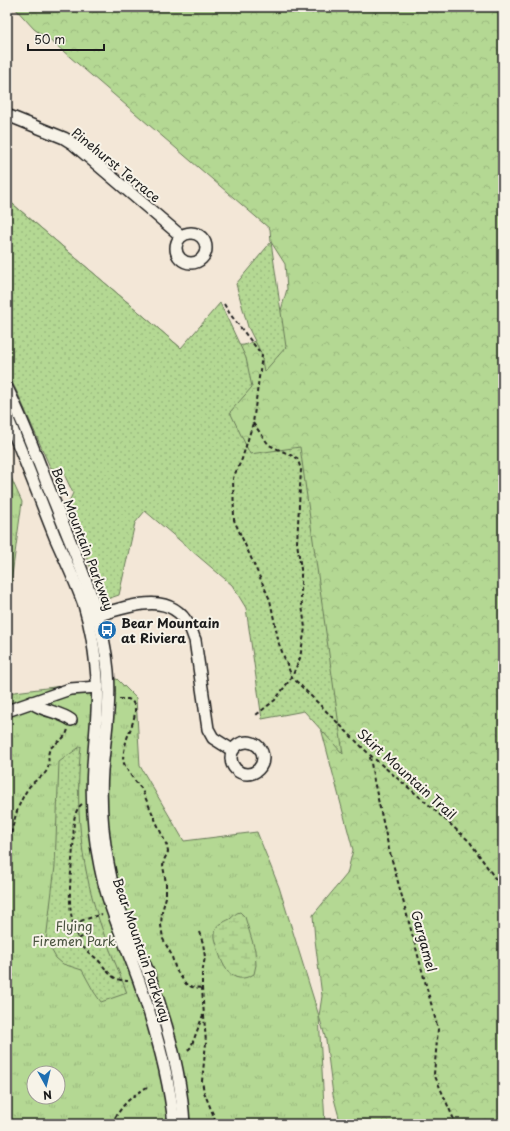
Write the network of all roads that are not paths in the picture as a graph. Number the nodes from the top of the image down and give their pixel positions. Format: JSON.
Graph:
{"nodes":[{"id":1,"x":7,"y":115,"type":"edge"},
{"id":2,"x":181,"y":236,"type":"dead end"},
{"id":3,"x":7,"y":388,"type":"edge"},
{"id":4,"x":7,"y":417,"type":"edge"},
{"id":5,"x":98,"y":616,"type":"junction"},
{"id":6,"x":87,"y":618,"type":"junction"},
{"id":7,"x":98,"y":687,"type":"junction"},
{"id":8,"x":32,"y":702,"type":"junction"},
{"id":9,"x":7,"y":711,"type":"edge"},
{"id":10,"x":70,"y":720,"type":"road end"},
{"id":11,"x":232,"y":750,"type":"dead end"},
{"id":12,"x":174,"y":1124,"type":"edge"},
{"id":13,"x":184,"y":1124,"type":"edge"}],
"edges":[{"from":1,"to":2,"type":"street","name":"Pinehurst Terrace"},
{"from":3,"to":5,"type":"street","name":"Bear Mountain Parkway"},
{"from":4,"to":6,"type":"street","name":"Bear Mountain Parkway"},
{"from":5,"to":6,"type":"street"},
{"from":5,"to":11,"type":"street"},
{"from":5,"to":13,"type":"street","name":"Bear Mountain Parkway"},
{"from":6,"to":7,"type":"street","name":"Bear Mountain Parkway"},
{"from":7,"to":8,"type":"street"},
{"from":7,"to":12,"type":"street","name":"Bear Mountain Parkway"},
{"from":8,"to":9,"type":"street"},
{"from":8,"to":10,"type":"street"}]}
